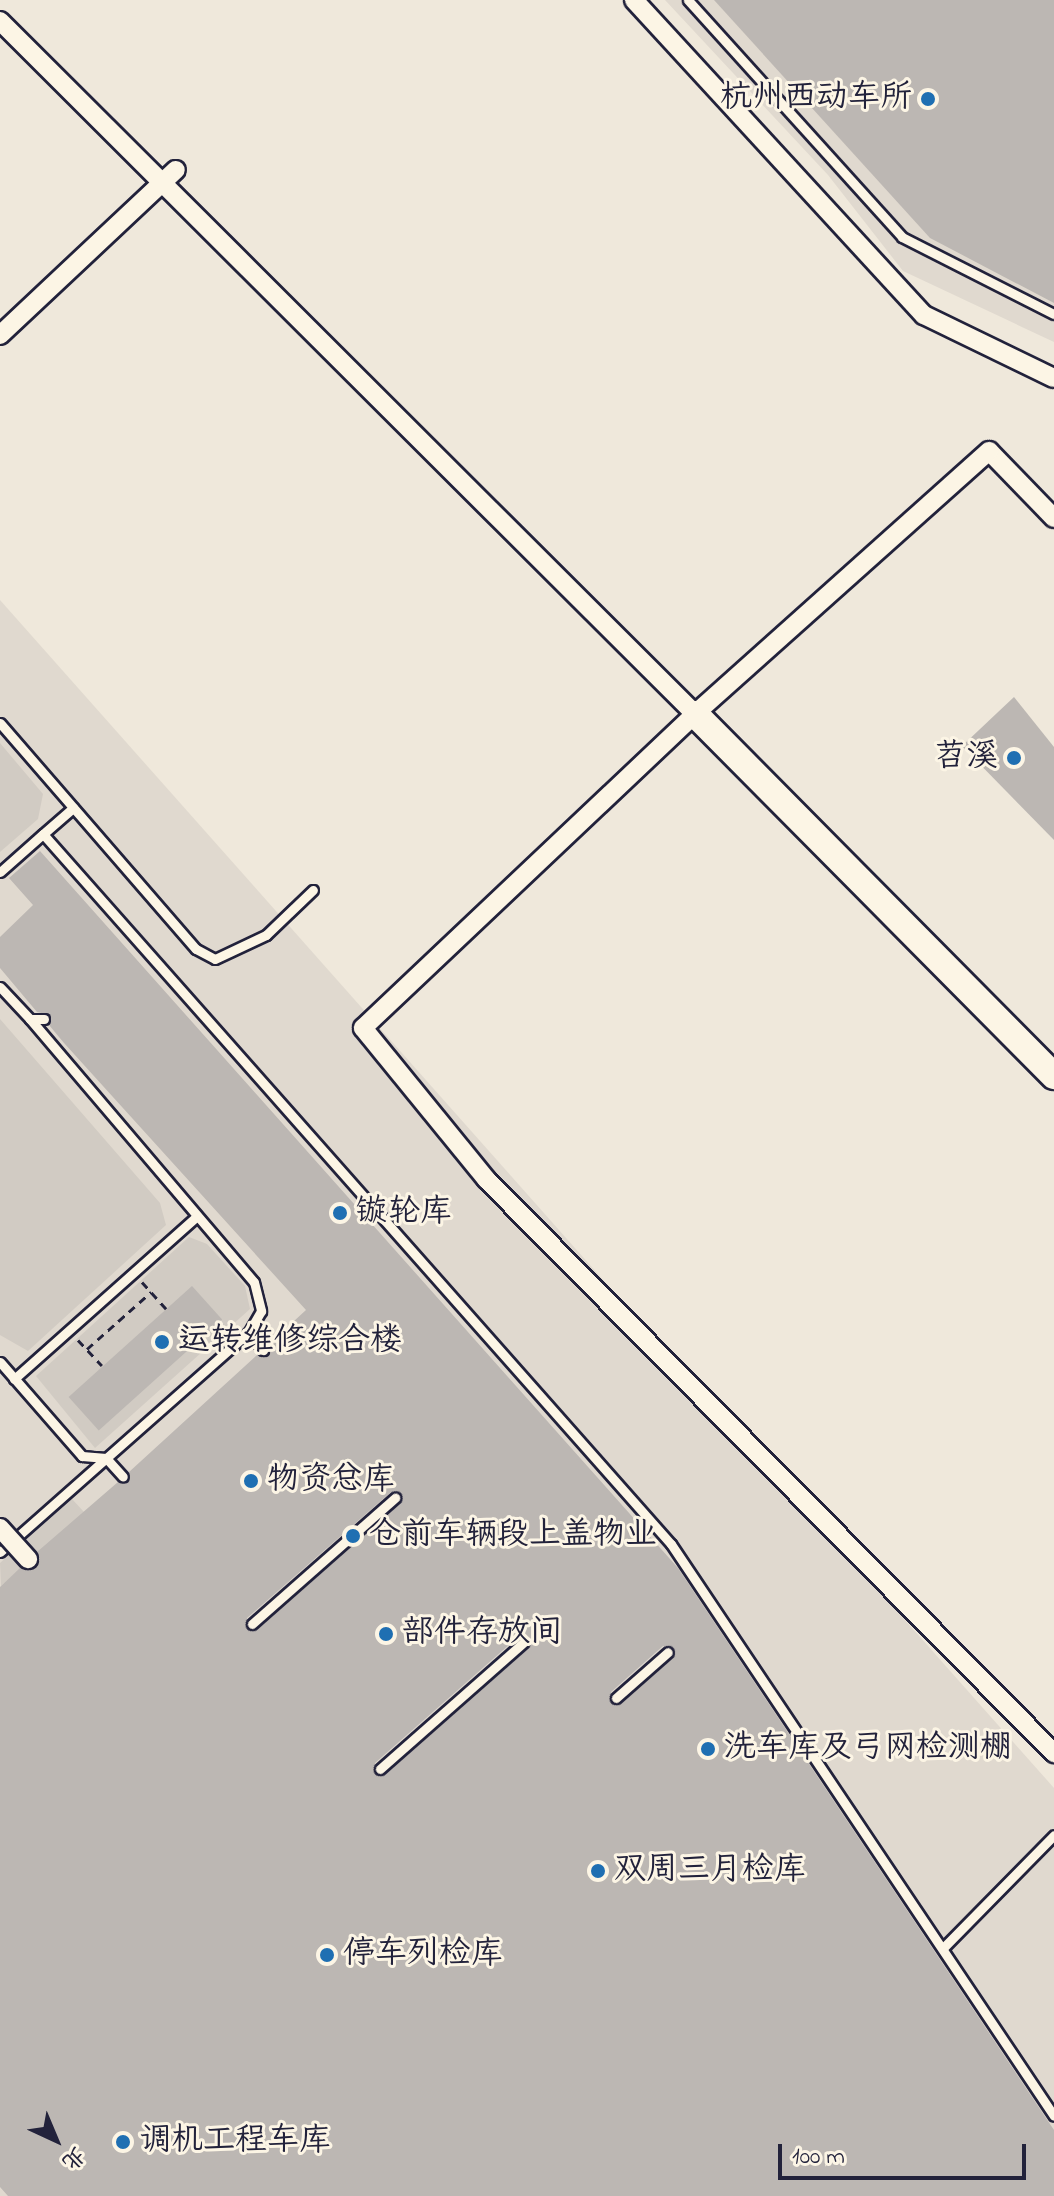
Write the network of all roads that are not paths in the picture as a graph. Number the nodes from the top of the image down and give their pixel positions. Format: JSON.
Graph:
{"nodes":[{"id":1,"x":634,"y":0,"type":"edge"},
{"id":2,"x":688,"y":0,"type":"edge"},
{"id":3,"x":0,"y":21,"type":"edge"},
{"id":4,"x":176,"y":170,"type":"dead end"},
{"id":5,"x":163,"y":187,"type":"junction"},
{"id":6,"x":1054,"y":314,"type":"edge"},
{"id":7,"x":0,"y":335,"type":"edge"},
{"id":8,"x":1054,"y":378,"type":"edge"},
{"id":9,"x":1054,"y":518,"type":"edge"},
{"id":10,"x":695,"y":714,"type":"junction"},
{"id":11,"x":0,"y":723,"type":"edge"},
{"id":12,"x":73,"y":808,"type":"junction"},
{"id":13,"x":43,"y":834,"type":"junction"},
{"id":14,"x":0,"y":872,"type":"edge"},
{"id":15,"x":313,"y":890,"type":"dead end"},
{"id":16,"x":0,"y":987,"type":"edge"},
{"id":17,"x":30,"y":1019,"type":"junction"},
{"id":18,"x":44,"y":1019,"type":"dead end"},
{"id":19,"x":1054,"y":1076,"type":"edge"},
{"id":20,"x":197,"y":1216,"type":"junction"},
{"id":21,"x":249,"y":1332,"type":"junction"},
{"id":22,"x":263,"y":1350,"type":"dead end"},
{"id":23,"x":0,"y":1362,"type":"edge"},
{"id":24,"x":14,"y":1379,"type":"junction"},
{"id":25,"x":106,"y":1458,"type":"junction"},
{"id":26,"x":123,"y":1477,"type":"dead end"},
{"id":27,"x":395,"y":1498,"type":"dead end"},
{"id":28,"x":0,"y":1528,"type":"edge"},
{"id":29,"x":0,"y":1552,"type":"edge"},
{"id":30,"x":28,"y":1559,"type":"dead end"},
{"id":31,"x":252,"y":1624,"type":"dead end"},
{"id":32,"x":523,"y":1643,"type":"dead end"},
{"id":33,"x":668,"y":1652,"type":"dead end"},
{"id":34,"x":616,"y":1698,"type":"dead end"},
{"id":35,"x":1054,"y":1753,"type":"edge"},
{"id":36,"x":380,"y":1769,"type":"dead end"},
{"id":37,"x":1054,"y":1835,"type":"edge"},
{"id":38,"x":943,"y":1948,"type":"junction"},
{"id":39,"x":1054,"y":2116,"type":"edge"}],
"edges":[{"from":1,"to":8,"type":"street"},
{"from":2,"to":6,"type":"lane"},
{"from":3,"to":5,"type":"street"},
{"from":4,"to":5,"type":"street"},
{"from":5,"to":7,"type":"street"},
{"from":5,"to":10,"type":"street"},
{"from":9,"to":10,"type":"street"},
{"from":10,"to":19,"type":"street"},
{"from":10,"to":35,"type":"street"},
{"from":11,"to":12,"type":"lane"},
{"from":12,"to":13,"type":"lane"},
{"from":12,"to":15,"type":"lane"},
{"from":13,"to":14,"type":"lane"},
{"from":13,"to":38,"type":"lane"},
{"from":16,"to":17,"type":"lane"},
{"from":17,"to":18,"type":"lane"},
{"from":17,"to":20,"type":"lane"},
{"from":20,"to":21,"type":"lane"},
{"from":20,"to":24,"type":"lane"},
{"from":21,"to":22,"type":"lane"},
{"from":21,"to":25,"type":"lane"},
{"from":23,"to":24,"type":"lane"},
{"from":24,"to":25,"type":"lane"},
{"from":25,"to":26,"type":"lane"},
{"from":25,"to":29,"type":"lane"},
{"from":27,"to":31,"type":"lane"},
{"from":28,"to":30,"type":"street","bridge":true},
{"from":32,"to":36,"type":"lane"},
{"from":33,"to":34,"type":"lane"},
{"from":37,"to":38,"type":"lane"},
{"from":38,"to":39,"type":"lane"}]}
